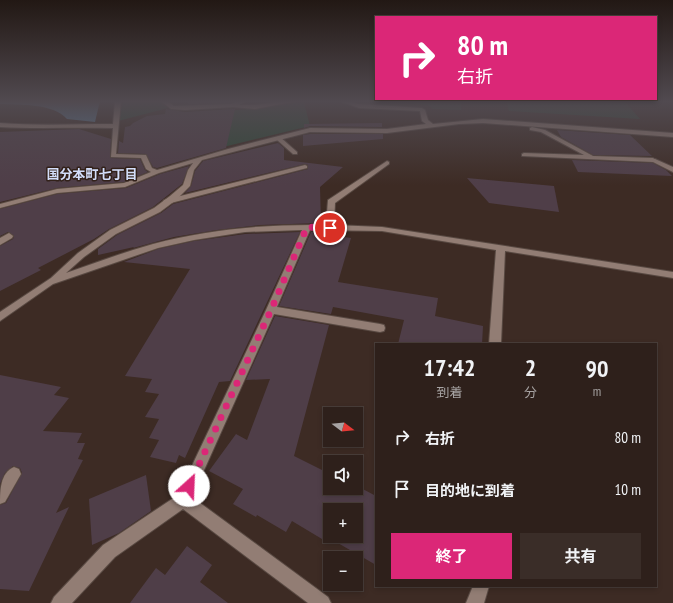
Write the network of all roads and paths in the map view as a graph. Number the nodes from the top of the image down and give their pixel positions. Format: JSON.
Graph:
{"nodes":[{"id":1,"x":115,"y":129,"type":"edge"},
{"id":2,"x":400,"y":129,"type":"edge"},
{"id":3,"x":533,"y":129,"type":"edge"},
{"id":4,"x":586,"y":129,"type":"edge"},
{"id":5,"x":673,"y":136,"type":"edge"},
{"id":6,"x":278,"y":138,"type":"junction"},
{"id":7,"x":294,"y":152,"type":"dead end"},
{"id":8,"x":524,"y":155,"type":"dead end"},
{"id":9,"x":593,"y":158,"type":"junction"},
{"id":10,"x":200,"y":159,"type":"junction"},
{"id":11,"x":387,"y":163,"type":"dead end"},
{"id":12,"x":305,"y":167,"type":"dead end"},
{"id":13,"x":673,"y":170,"type":"edge"},
{"id":14,"x":157,"y":172,"type":"junction"},
{"id":15,"x":167,"y":202,"type":"junction"},
{"id":16,"x":0,"y":206,"type":"edge"},
{"id":17,"x":307,"y":227,"type":"junction"},
{"id":18,"x":330,"y":228,"type":"junction"},
{"id":19,"x":9,"y":236,"type":"dead end"},
{"id":20,"x":0,"y":242,"type":"edge"},
{"id":21,"x":501,"y":247,"type":"junction"},
{"id":22,"x":673,"y":275,"type":"edge"},
{"id":23,"x":50,"y":282,"type":"junction"},
{"id":24,"x":271,"y":310,"type":"junction"},
{"id":25,"x":1,"y":316,"type":"edge"},
{"id":26,"x":380,"y":328,"type":"dead end"},
{"id":27,"x":496,"y":343,"type":"edge"},
{"id":28,"x":14,"y":474,"type":"dead end"},
{"id":29,"x":0,"y":497,"type":"edge"},
{"id":30,"x":183,"y":500,"type":"junction"},
{"id":31,"x":480,"y":587,"type":"edge"},
{"id":32,"x":60,"y":603,"type":"edge"},
{"id":33,"x":322,"y":603,"type":"edge"},
{"id":34,"x":475,"y":603,"type":"edge"}],
"edges":[{"from":1,"to":14,"type":"street"},
{"from":2,"to":6,"type":"street"},
{"from":3,"to":9,"type":"street"},
{"from":4,"to":5,"type":"street"},
{"from":6,"to":7,"type":"street"},
{"from":6,"to":10,"type":"street"},
{"from":8,"to":9,"type":"street"},
{"from":9,"to":13,"type":"street"},
{"from":10,"to":14,"type":"street"},
{"from":10,"to":15,"type":"street"},
{"from":11,"to":18,"type":"street"},
{"from":12,"to":15,"type":"street"},
{"from":14,"to":16,"type":"street"},
{"from":15,"to":23,"type":"street"},
{"from":17,"to":18,"type":"street"},
{"from":17,"to":23,"type":"street"},
{"from":17,"to":24,"type":"street"},
{"from":18,"to":21,"type":"street"},
{"from":19,"to":20,"type":"street"},
{"from":21,"to":22,"type":"street"},
{"from":21,"to":27,"type":"street"},
{"from":23,"to":25,"type":"street"},
{"from":24,"to":26,"type":"street"},
{"from":24,"to":30,"type":"street"},
{"from":28,"to":29,"type":"street"},
{"from":30,"to":32,"type":"street"},
{"from":30,"to":33,"type":"street"},
{"from":31,"to":34,"type":"street"}]}
